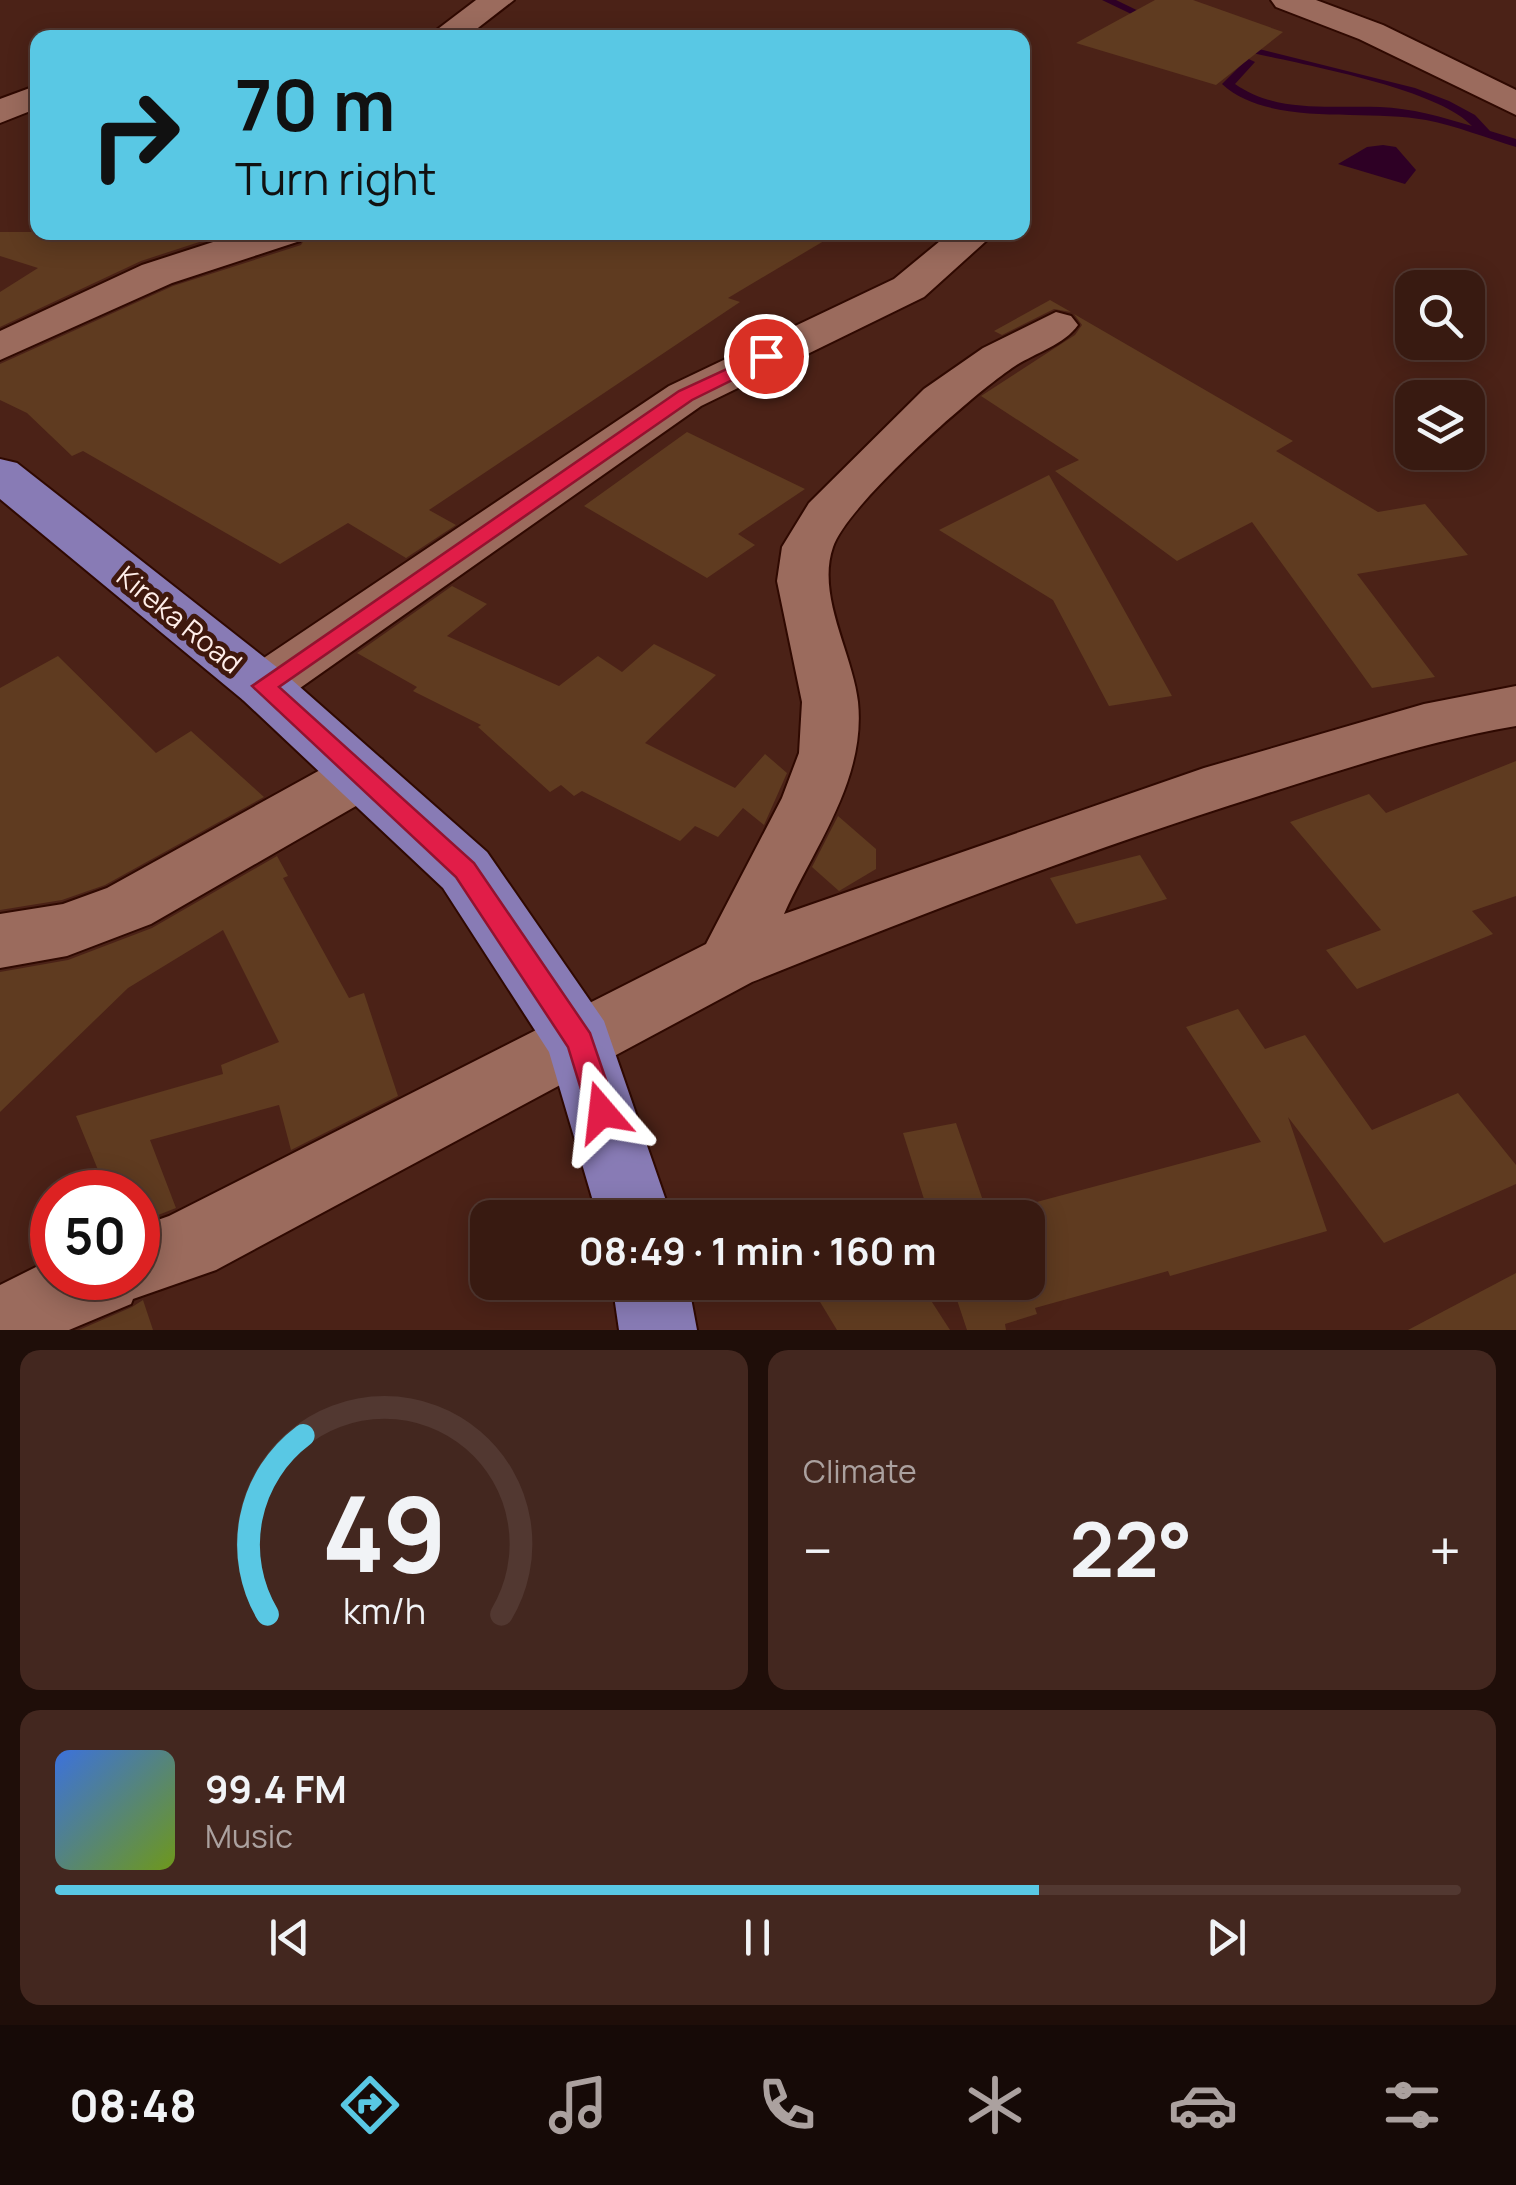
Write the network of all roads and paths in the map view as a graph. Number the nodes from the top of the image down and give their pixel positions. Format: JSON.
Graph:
{"nodes":[{"id":1,"x":498,"y":0,"type":"edge"},
{"id":2,"x":1287,"y":0,"type":"edge"},
{"id":3,"x":454,"y":30,"type":"edge"},
{"id":4,"x":30,"y":99,"type":"edge"},
{"id":5,"x":1516,"y":104,"type":"edge"},
{"id":6,"x":0,"y":112,"type":"edge"},
{"id":7,"x":261,"y":240,"type":"edge"},
{"id":8,"x":966,"y":240,"type":"edge"},
{"id":9,"x":1056,"y":326,"type":"dead end"},
{"id":10,"x":0,"y":347,"type":"edge"},
{"id":11,"x":0,"y":474,"type":"edge"},
{"id":12,"x":263,"y":686,"type":"junction"},
{"id":13,"x":1516,"y":706,"type":"edge"},
{"id":14,"x":362,"y":776,"type":"junction"},
{"id":15,"x":0,"y":941,"type":"edge"},
{"id":16,"x":729,"y":964,"type":"junction"},
{"id":17,"x":580,"y":1042,"type":"junction"},
{"id":18,"x":629,"y":1200,"type":"edge"},
{"id":19,"x":160,"y":1256,"type":"edge"},
{"id":20,"x":46,"y":1300,"type":"edge"},
{"id":21,"x":653,"y":1300,"type":"edge"},
{"id":22,"x":0,"y":1328,"type":"edge"},
{"id":23,"x":658,"y":1330,"type":"edge"}],
"edges":[{"from":1,"to":3,"type":"street"},
{"from":2,"to":5,"type":"street"},
{"from":4,"to":6,"type":"street"},
{"from":7,"to":10,"type":"street"},
{"from":8,"to":12,"type":"street"},
{"from":9,"to":16,"type":"street"},
{"from":11,"to":12,"type":"main road","name":"Kireka Road"},
{"from":12,"to":14,"type":"main road","name":"Kireka Road"},
{"from":13,"to":16,"type":"street"},
{"from":14,"to":15,"type":"street"},
{"from":14,"to":17,"type":"main road","name":"Kireka Road"},
{"from":16,"to":17,"type":"street"},
{"from":17,"to":18,"type":"main road","name":"Kireka Road"},
{"from":17,"to":19,"type":"street"},
{"from":20,"to":22,"type":"street"},
{"from":21,"to":23,"type":"main road"}]}
